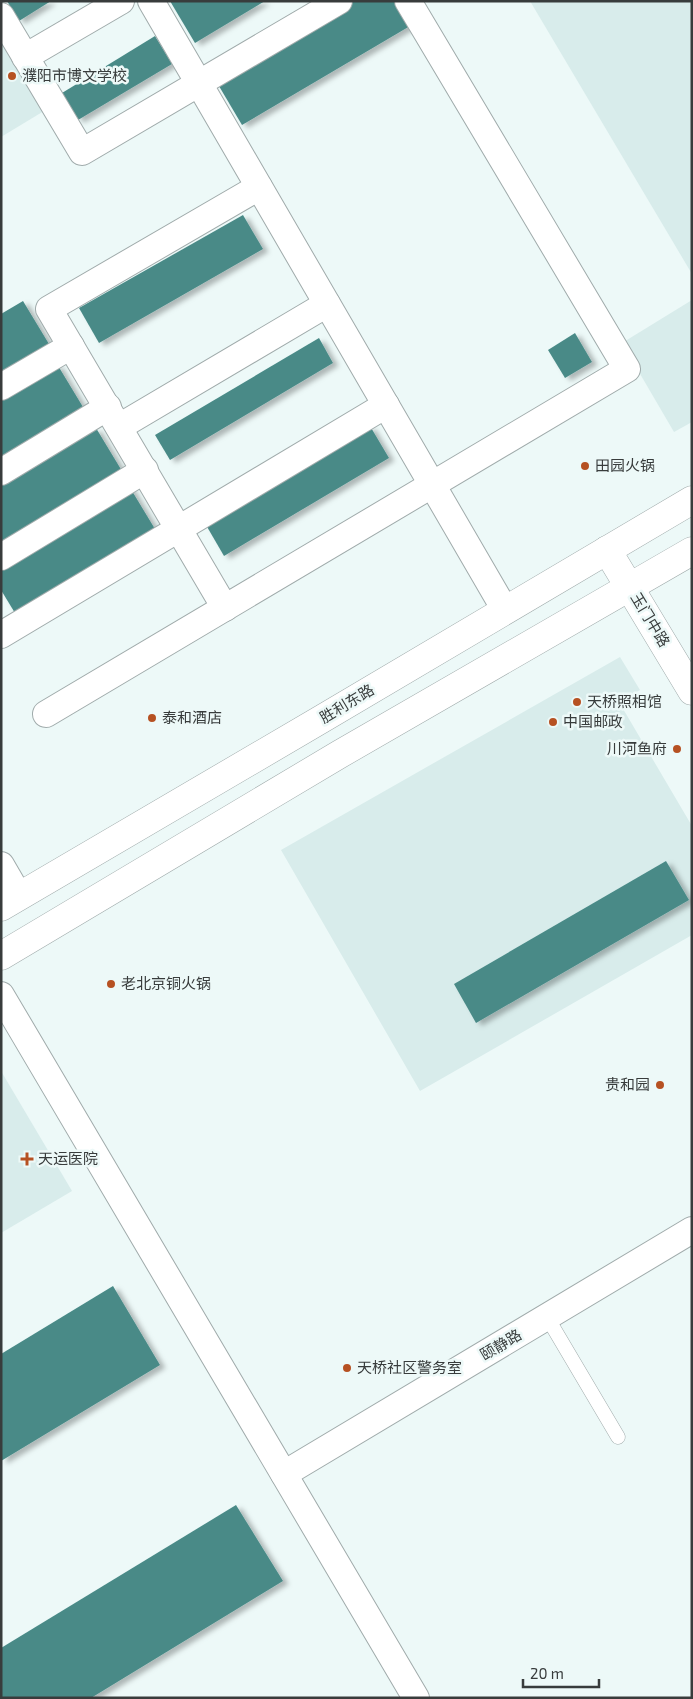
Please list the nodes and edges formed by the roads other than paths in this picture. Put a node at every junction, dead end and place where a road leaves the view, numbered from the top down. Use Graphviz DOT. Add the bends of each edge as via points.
graph roads {
  1 [pos="121,1"];
  2 [pos="151,1"];
  3 [pos="339,1"];
  4 [pos="408,1"];
  5 [pos="1,16"];
  6 [pos="25,57"];
  7 [pos="199,84"];
  8 [pos="260,187"];
  9 [pos="327,304"];
  10 [pos="71,346"];
  11 [pos="1,387"];
  12 [pos="386,404"];
  13 [pos="113,417"];
  14 [pos="145,470"];
  15 [pos="1,472"];
  16 [pos="432,484"];
  17 [pos="692,500"];
  18 [pos="179,529"];
  19 [pos="607,550"];
  20 [pos="692,551"];
  21 [pos="1,557"];
  22 [pos="630,587"];
  23 [pos="225,608"];
  24 [pos="505,610"];
  25 [pos="3,629"];
  26 [pos="692,691"];
  27 [pos="46,714"];
  28 [pos="1,865"];
  29 [pos="10,901"];
  30 [pos="1,956"];
  31 [pos="1,995"];
  32 [pos="692,1230"];
  33 [pos="547,1317"];
  34 [pos="618,1437"];
  35 [pos="284,1474"];
  36 [pos="416,1698"];
  1 -- 6 [label="street"];
  2 -- 7 [label="street"];
  3 -- 7 [label="street"];
  4 -- 16 [label="street" via="627,369"];
  5 -- 6 [label="street"];
  6 -- 7 [label="street" via="82,152"];
  7 -- 8 [label="street"];
  8 -- 9 [label="street"];
  8 -- 10 [label="street" via="49,309"];
  9 -- 12 [label="street"];
  9 -- 13 [label="street"];
  10 -- 11 [label="street"];
  10 -- 13 [label="street"];
  12 -- 16 [label="street"];
  12 -- 18 [label="street"];
  13 -- 14 [label="street"];
  13 -- 15 [label="street"];
  14 -- 18 [label="street"];
  14 -- 21 [label="street"];
  16 -- 23 [label="street"];
  16 -- 24 [label="street"];
  17 -- 19 [label="main road, 胜利东路"];
  18 -- 23 [label="street"];
  18 -- 25 [label="street"];
  19 -- 22 [label="main road, 玉门中路"];
  19 -- 24 [label="main road, 胜利东路"];
  20 -- 22 [label="main road"];
  22 -- 26 [label="main road, 玉门中路"];
  22 -- 30 [label="main road" via="340,754"];
  23 -- 27 [label="street"];
  24 -- 29 [label="main road, 胜利东路"];
  28 -- 29 [label="street"];
  31 -- 35 [label="street"];
  32 -- 33 [label="street, 颐静路"];
  33 -- 34 [label="lane"];
  33 -- 35 [label="street, 颐静路"];
  35 -- 36 [label="street"];
}
